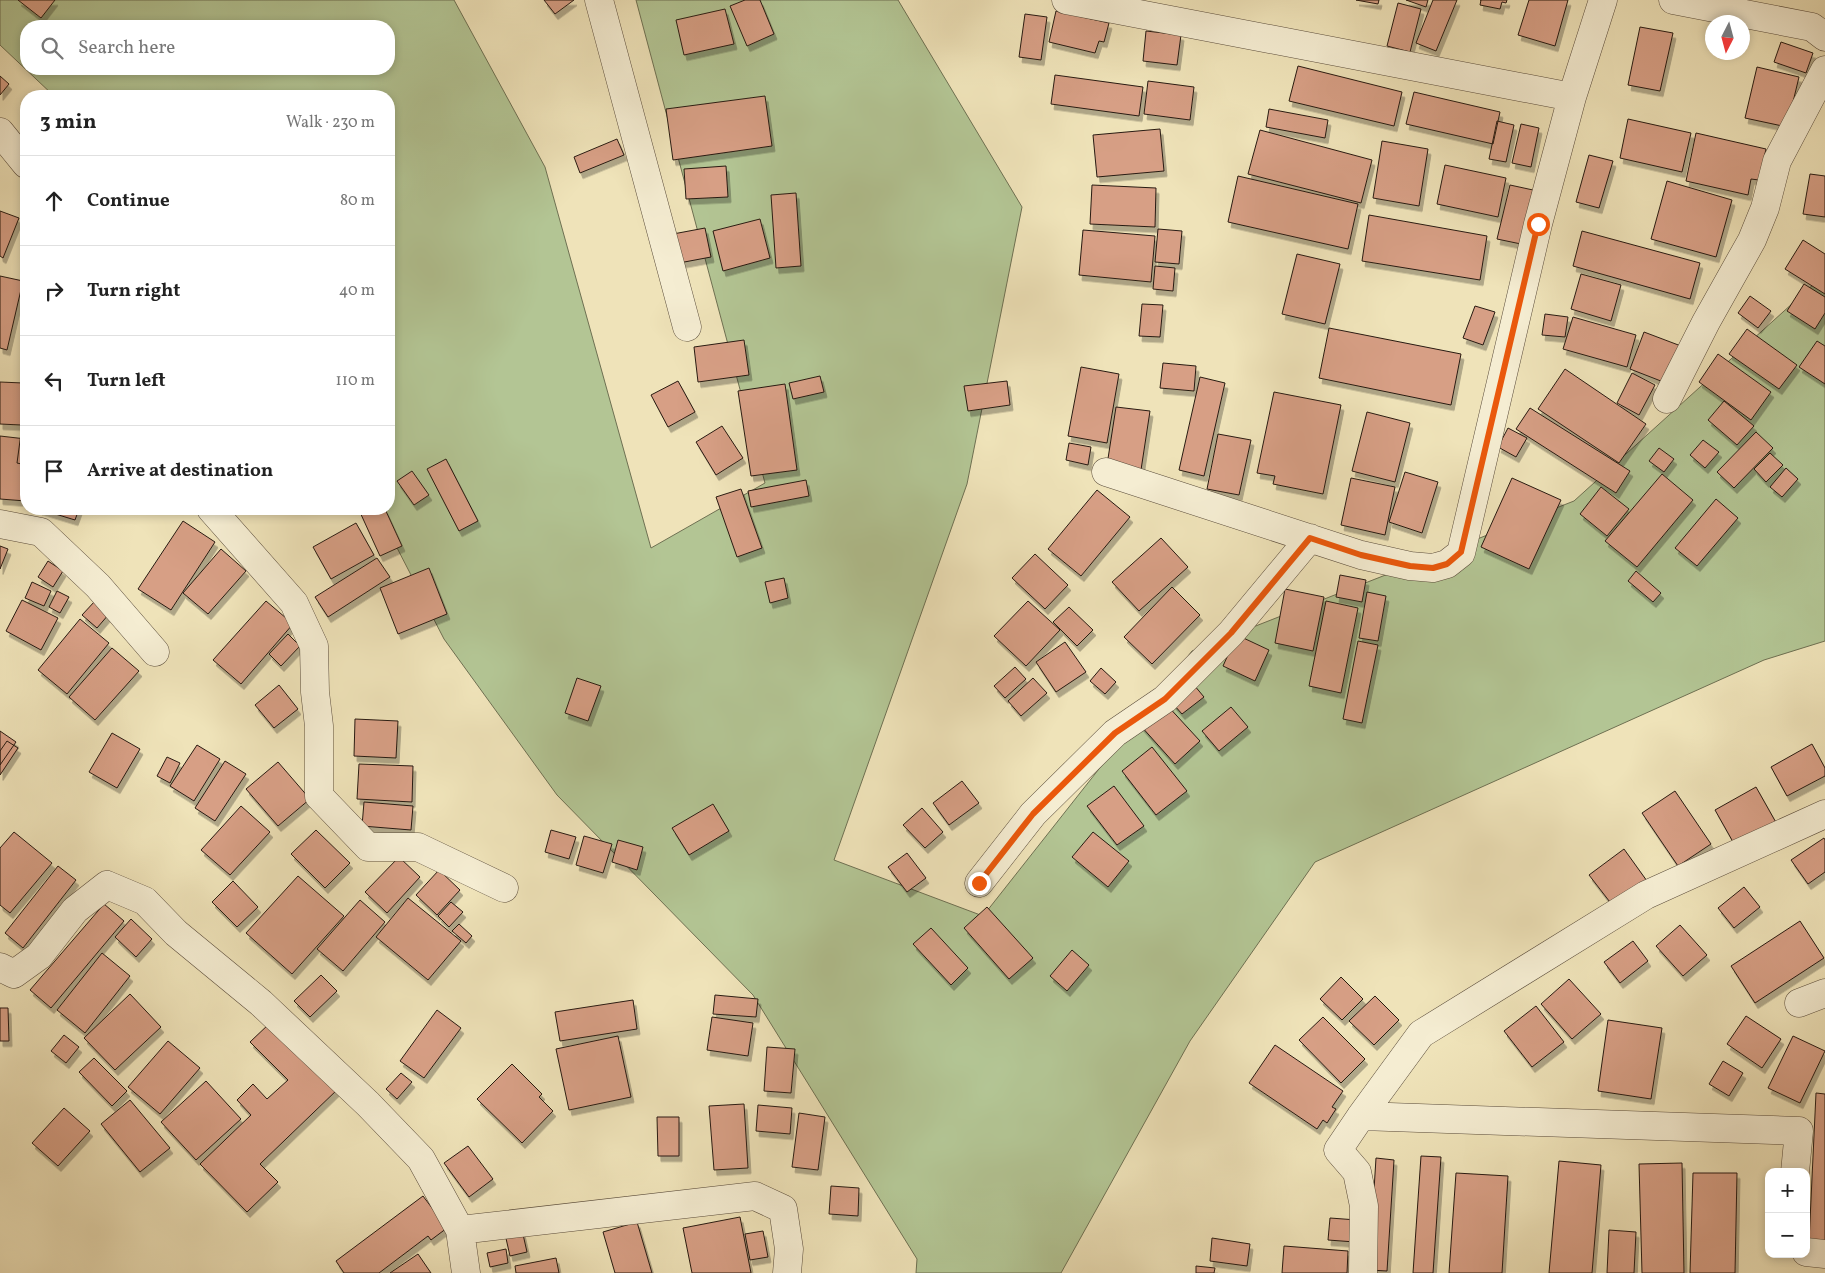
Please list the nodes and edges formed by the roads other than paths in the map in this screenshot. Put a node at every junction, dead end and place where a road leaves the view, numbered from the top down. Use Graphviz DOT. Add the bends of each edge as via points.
graph roads {
  1 [pos="599,0"];
  2 [pos="1066,0"];
  3 [pos="1603,0"];
  4 [pos="1673,0"];
  5 [pos="1825,37"];
  6 [pos="1825,70"];
  7 [pos="1572,96"];
  8 [pos="0,132"];
  9 [pos="20,157"];
  10 [pos="687,327"];
  11 [pos="1668,399"];
  12 [pos="1106,472"];
  13 [pos="216,515"];
  14 [pos="0,524"];
  15 [pos="1310,538"];
  16 [pos="155,652"];
  17 [pos="1825,814"];
  18 [pos="979,883"];
  19 [pos="504,888"];
  20 [pos="0,967"];
  21 [pos="1825,993"];
  22 [pos="1799,1003"];
  23 [pos="1360,1116"];
  24 [pos="1794,1168"];
  25 [pos="460,1230"];
  26 [pos="1810,1252"];
  27 [pos="1825,1254"];
  28 [pos="466,1273"];
  29 [pos="787,1273"];
  30 [pos="1363,1273"];
  1 -- 10 [label="street"];
  2 -- 7 [label="street"];
  3 -- 7 [label="street"];
  4 -- 5 [label="street" via="1812,28"];
  6 -- 11 [label="street" via="1777,161 1765,208 1752,240"];
  7 -- 15 [label="street" via="1538,224 1461,552 1447,564 1433,568 1410,566 1361,555"];
  8 -- 9 [label="street"];
  12 -- 15 [label="street"];
  13 -- 19 [label="street" via="294,603 314,646 319,796 368,846 418,848"];
  14 -- 16 [label="street" via="41,532 98,586"];
  15 -- 18 [label="street" via="1231,633 1165,699 1115,733 1033,814"];
  17 -- 23 [label="street" via="1646,895 1421,1034"];
  20 -- 25 [label="street" via="14,974 39,956 76,910 107,885 145,901 176,933 261,1003 421,1159"];
  21 -- 22 [label="street"];
  23 -- 24 [label="street" via="1799,1131"];
  23 -- 30 [label="street" via="1338,1150 1357,1172 1364,1206"];
  25 -- 28 [label="street"];
  25 -- 29 [label="street" via="755,1196 783,1209 789,1249"];
  26 -- 27 [label="street"];
}
